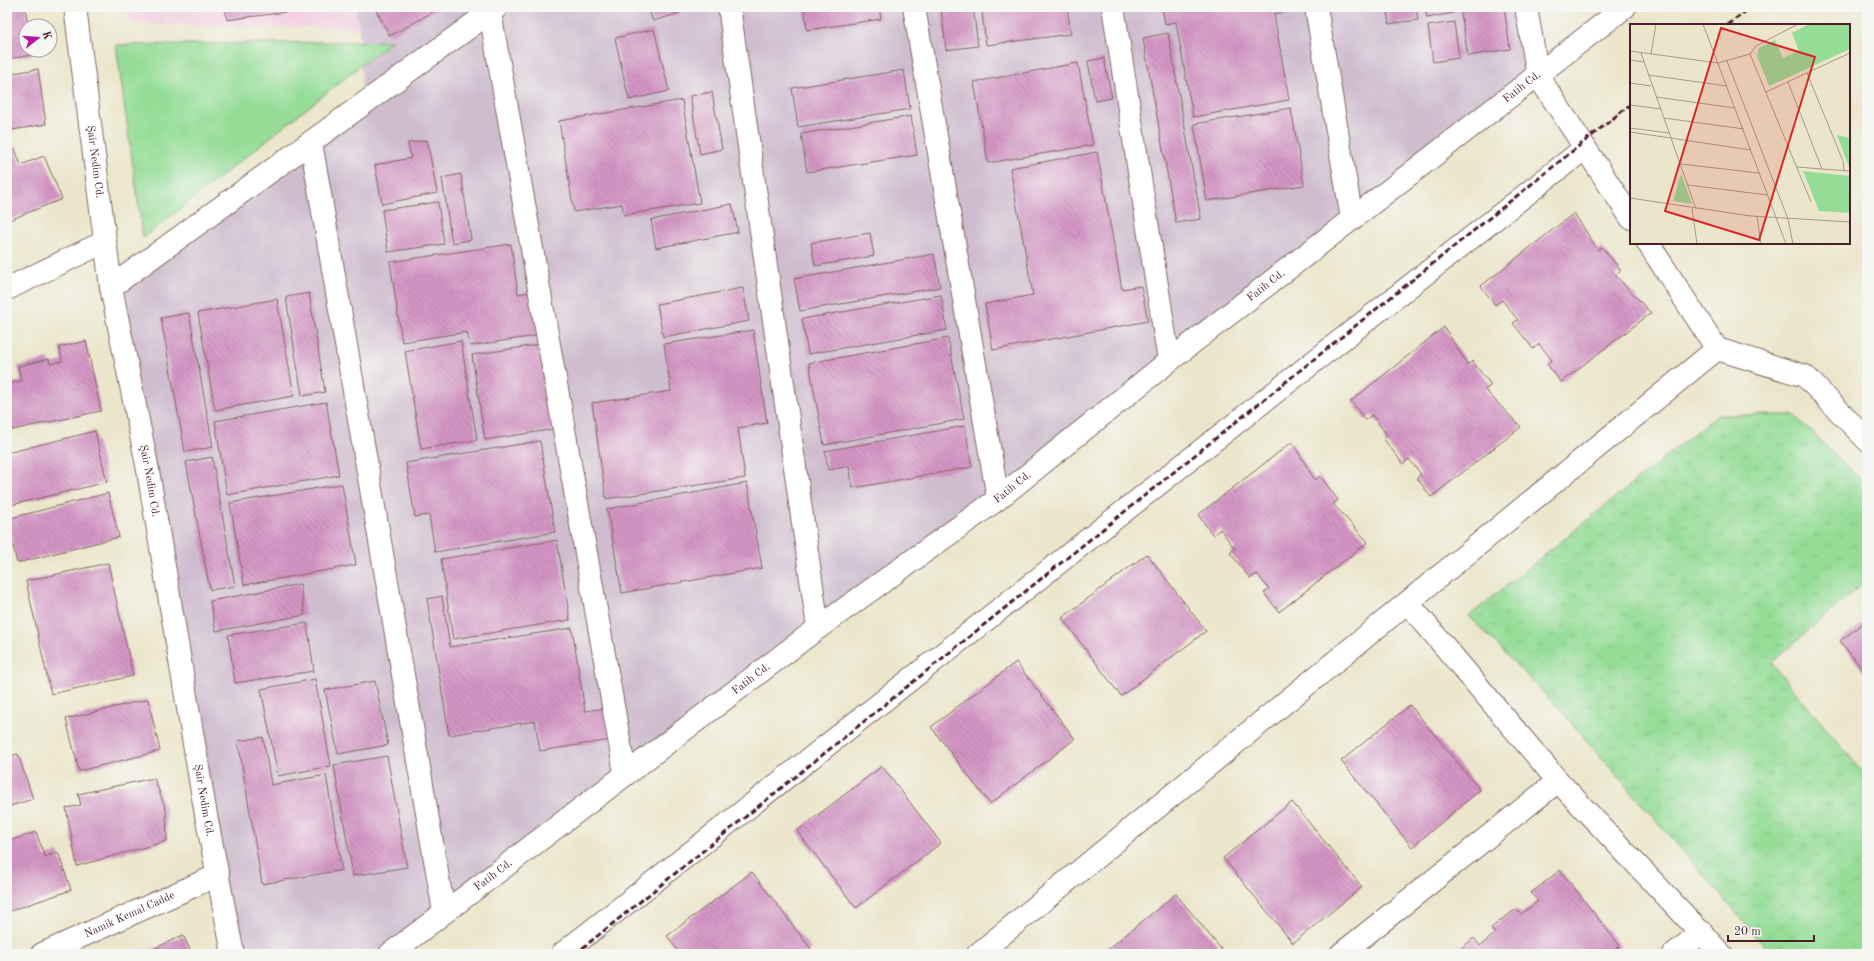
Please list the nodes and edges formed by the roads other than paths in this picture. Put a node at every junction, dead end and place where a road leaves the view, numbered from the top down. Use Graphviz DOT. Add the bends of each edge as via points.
graph roads {
  1 [pos="75,7"];
  2 [pos="729,7"];
  3 [pos="914,7"];
  4 [pos="1113,7"];
  5 [pos="1316,7"];
  6 [pos="1526,7"];
  7 [pos="1625,7"];
  8 [pos="493,10"];
  9 [pos="1538,76"];
  10 [pos="311,142"];
  11 [pos="1585,148"];
  12 [pos="1630,216"];
  13 [pos="1352,219"];
  14 [pos="104,242"];
  15 [pos="1649,244"];
  16 [pos="111,287"];
  17 [pos="7,288"];
  18 [pos="1717,349"];
  19 [pos="1169,361"];
  20 [pos="1867,440"];
  21 [pos="998,499"];
  22 [pos="1408,603"];
  23 [pos="818,628"];
  24 [pos="625,773"];
  25 [pos="1558,780"];
  26 [pos="218,875"];
  27 [pos="444,912"];
  28 [pos="1702,932"];
  29 [pos="42,954"];
  30 [pos="234,954"];
  31 [pos="390,954"];
  32 [pos="562,954"];
  33 [pos="978,954"];
  34 [pos="1340,954"];
  35 [pos="1674,954"];
  36 [pos="1721,954"];
  1 -- 14 [label="street, Şair Nedim Cd."];
  2 -- 23 [label="street"];
  3 -- 21 [label="street"];
  4 -- 19 [label="street"];
  5 -- 13 [label="street"];
  6 -- 9 [label="street"];
  7 -- 9 [label="street, Fatih Cd."];
  8 -- 10 [label="street"];
  8 -- 24 [label="street"];
  9 -- 11 [label="street"];
  9 -- 13 [label="street, Fatih Cd."];
  10 -- 16 [label="street"];
  10 -- 27 [label="street"];
  11 -- 12 [label="street"];
  11 -- 32 [label="street"];
  13 -- 19 [label="street, Fatih Cd."];
  14 -- 16 [label="street, Şair Nedim Cd."];
  14 -- 17 [label="street"];
  15 -- 18 [label="street"];
  16 -- 26 [label="street, Şair Nedim Cd." via="147,465"];
  18 -- 20 [label="street" via="1804,376"];
  18 -- 22 [label="street"];
  19 -- 21 [label="street, Fatih Cd."];
  21 -- 23 [label="street, Fatih Cd."];
  22 -- 25 [label="street"];
  22 -- 33 [label="street"];
  23 -- 24 [label="street, Fatih Cd."];
  24 -- 27 [label="street, Fatih Cd."];
  25 -- 28 [label="street"];
  25 -- 34 [label="street"];
  26 -- 29 [label="street, Namik Kemal Cadde"];
  26 -- 30 [label="street, Şair Nedim Cd."];
  27 -- 31 [label="street, Fatih Cd."];
  28 -- 35 [label="street"];
  28 -- 36 [label="street"];
}
